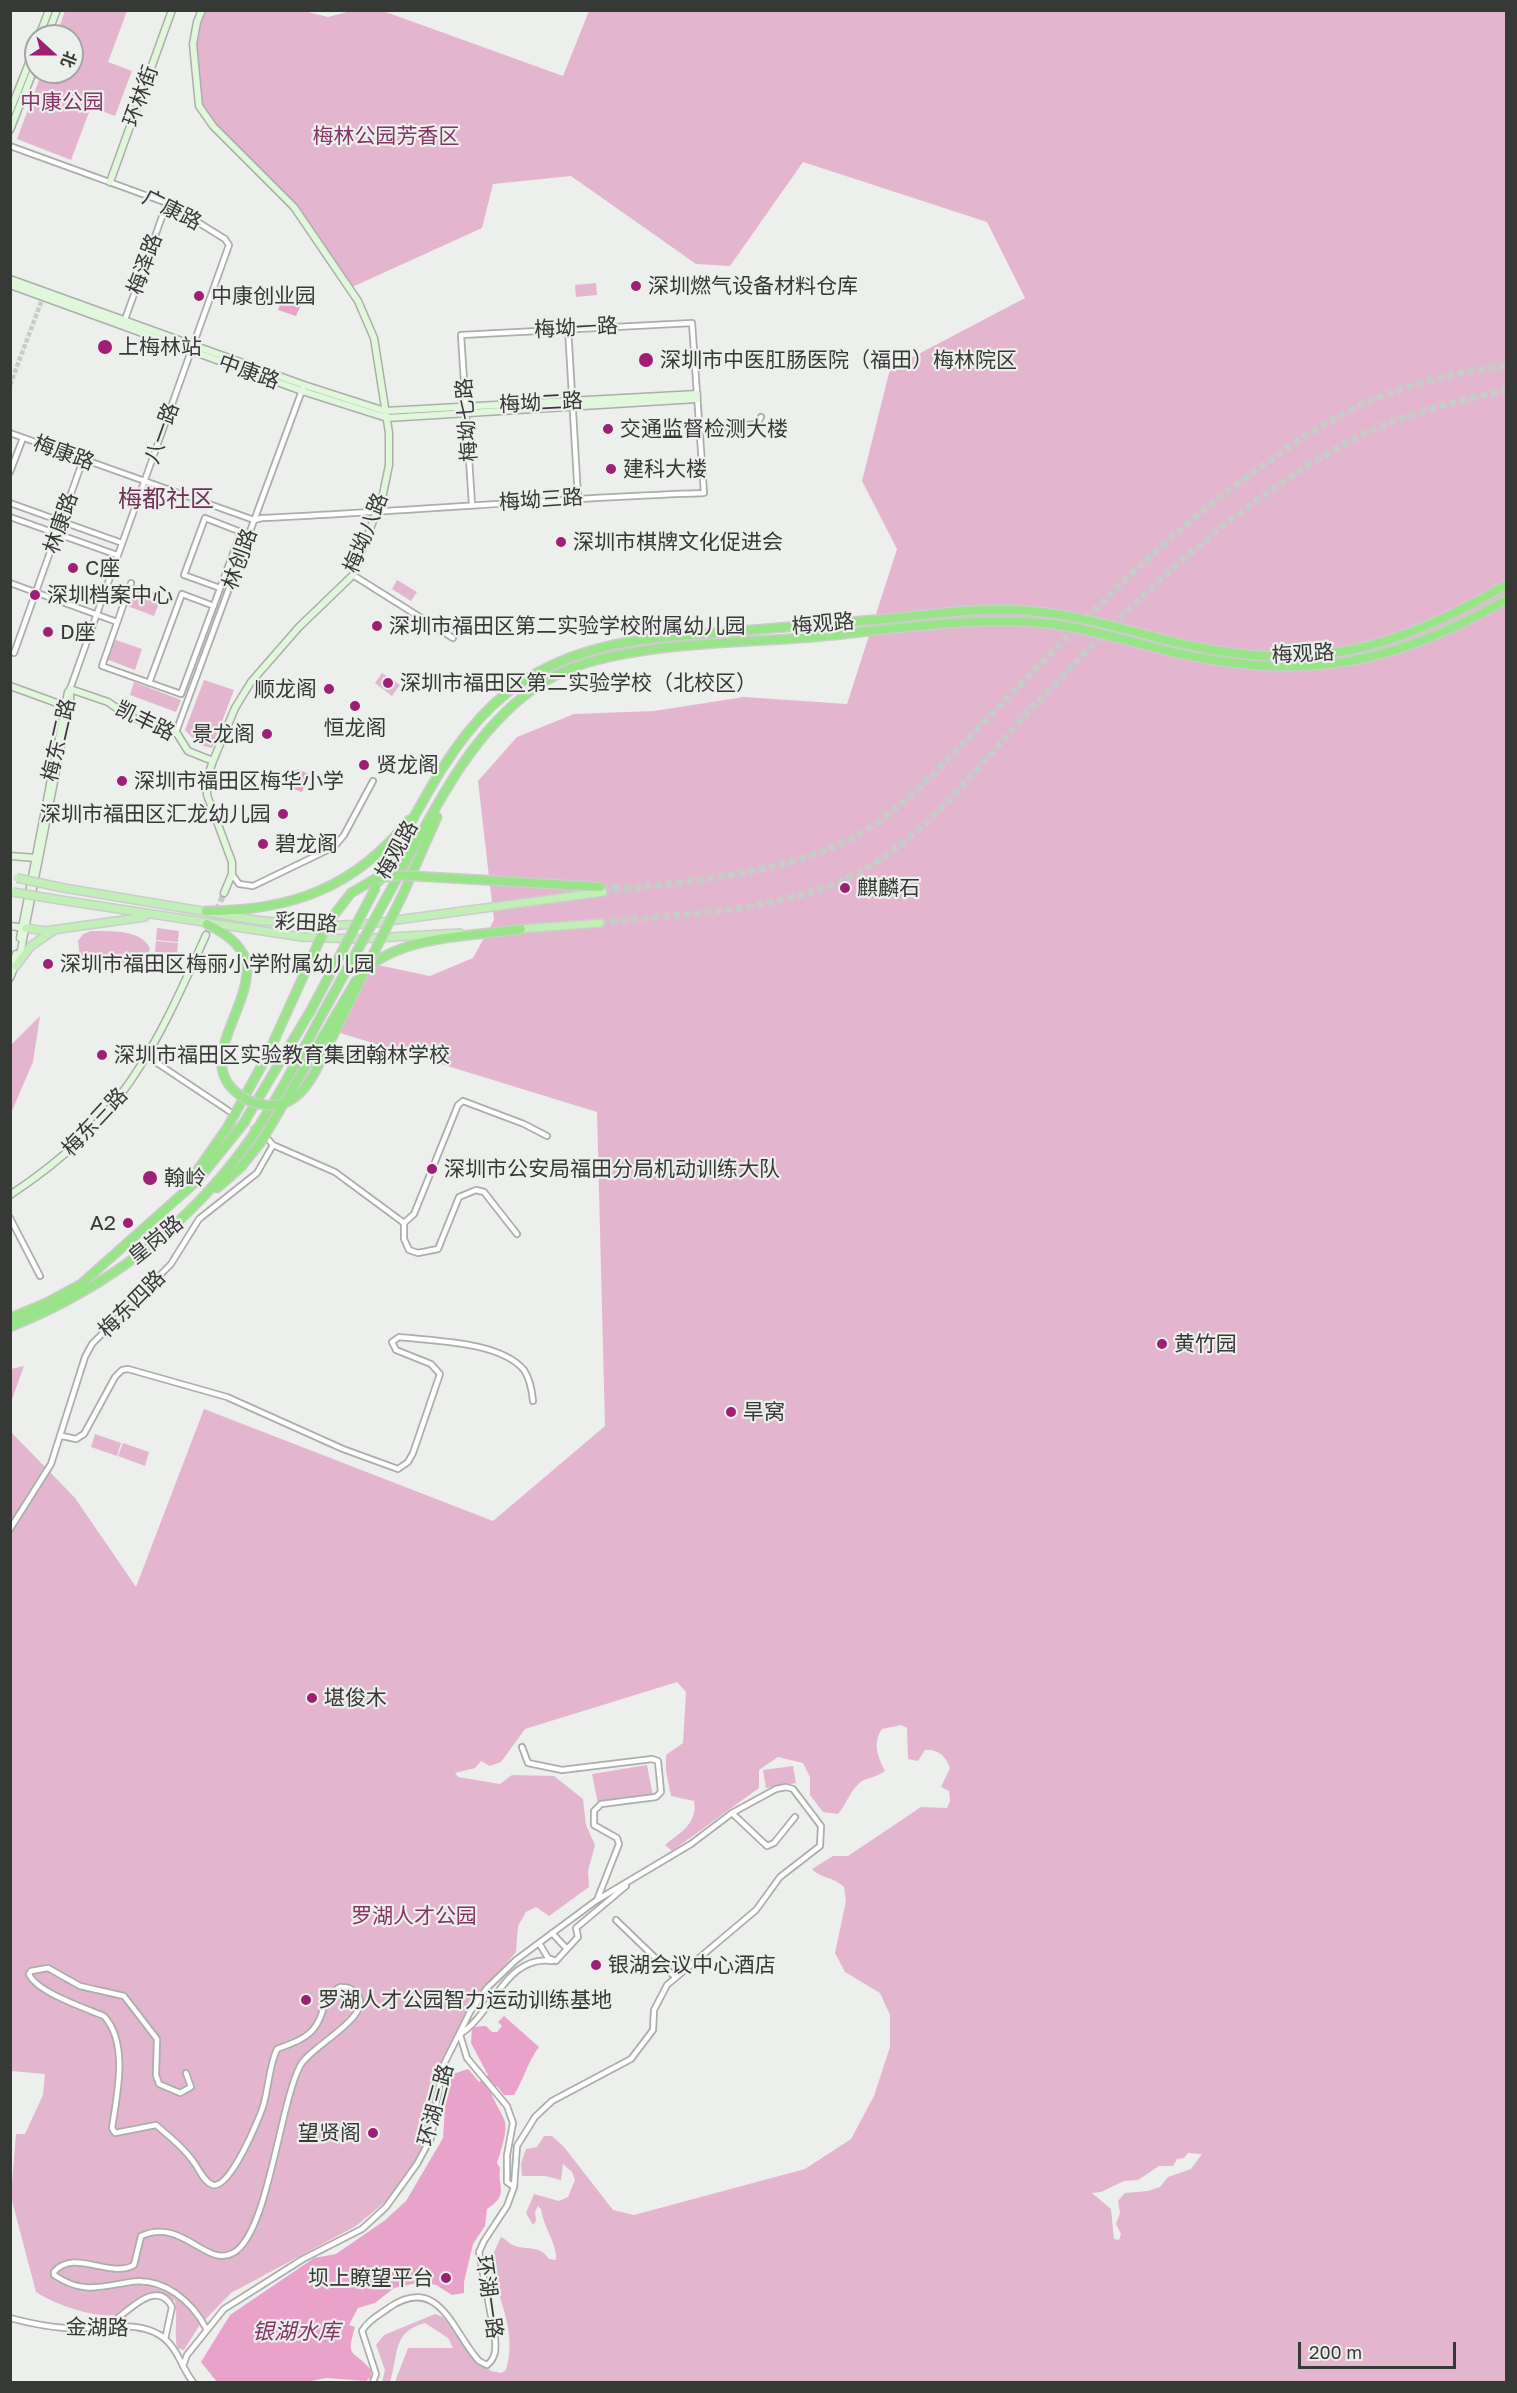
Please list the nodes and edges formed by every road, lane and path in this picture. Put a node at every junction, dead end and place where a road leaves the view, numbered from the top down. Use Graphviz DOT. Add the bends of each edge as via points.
graph roads {
  1 [pos="202,10"];
  2 [pos="170,11"];
  3 [pos="24,75"];
  4 [pos="28,84"];
  5 [pos="10,111"];
  6 [pos="10,130"];
  7 [pos="10,146"];
  8 [pos="110,182"];
  9 [pos="167,203"];
  10 [pos="10,279"];
  11 [pos="10,285"];
  12 [pos="124,323"];
  13 [pos="568,328"];
  14 [pos="461,334"];
  15 [pos="192,348"];
  16 [pos="303,388"];
  17 [pos="697,396"];
  18 [pos="573,404"];
  19 [pos="467,410"];
  20 [pos="386,414"];
  21 [pos="761,417"];
  22 [pos="700,429"];
  23 [pos="10,433"];
  24 [pos="23,438"];
  25 [pos="83,460"];
  26 [pos="10,472"];
  27 [pos="145,481"];
  28 [pos="578,497"];
  29 [pos="10,503"];
  30 [pos="472,505"];
  31 [pos="378,510"];
  32 [pos="10,517"];
  33 [pos="254,520"];
  34 [pos="62,521"];
  35 [pos="57,534"];
  36 [pos="122,543"];
  37 [pos="117,555"];
  38 [pos="353,575"];
  39 [pos="10,583"];
  40 [pos="131,583"];
  41 [pos="1506,585"];
  42 [pos="220,588"];
  43 [pos="36,592"];
  44 [pos="1506,600"];
  45 [pos="214,606"];
  46 [pos="96,614"];
  47 [pos="117,622"];
  48 [pos="453,638"];
  49 [pos="14,653"];
  50 [pos="149,683"];
  51 [pos="10,686"];
  52 [pos="70,689"];
  53 [pos="63,710"];
  54 [pos="176,732"];
  55 [pos="213,760"];
  56 [pos="454,778"];
  57 [pos="373,781"];
  58 [pos="428,793"];
  59 [pos="10,856"];
  60 [pos="38,858"];
  61 [pos="232,874"];
  62 [pos="14,878"];
  63 [pos="601,889"];
  64 [pos="12,891"];
  65 [pos="224,894"];
  66 [pos="206,911"];
  67 [pos="155,916"];
  68 [pos="600,923"];
  69 [pos="207,924"];
  70 [pos="10,926"];
  71 [pos="24,928"];
  72 [pos="59,928"];
  73 [pos="521,929"];
  74 [pos="206,935"];
  75 [pos="10,950"];
  76 [pos="12,965"];
  77 [pos="10,978"];
  78 [pos="311,1010"];
  79 [pos="320,1018"];
  80 [pos="148,1057"];
  81 [pos="229,1111"];
  82 [pos="547,1136"];
  83 [pos="264,1140"];
  84 [pos="273,1145"];
  85 [pos="10,1195"];
  86 [pos="200,1202"];
  87 [pos="171,1206"];
  88 [pos="186,1216"];
  89 [pos="10,1218"];
  90 [pos="199,1219"];
  91 [pos="404,1223"];
  92 [pos="517,1234"];
  93 [pos="40,1276"];
  94 [pos="10,1318"];
  95 [pos="10,1327"];
  96 [pos="534,1401"];
  97 [pos="62,1436"];
  98 [pos="10,1530"];
  99 [pos="522,1747"];
  100 [pos="732,1814"];
  101 [pos="795,1817"];
  102 [pos="635,1878"];
  103 [pos="597,1900"];
  104 [pos="616,1920"];
  105 [pos="552,1933"];
  106 [pos="539,1943"];
  107 [pos="567,1949"];
  108 [pos="552,1961"];
  109 [pos="675,1977"];
  110 [pos="460,2034"];
  111 [pos="449,2055"];
  112 [pos="467,2058"];
  113 [pos="186,2073"];
  114 [pos="514,2187"];
  115 [pos="10,2318"];
  116 [pos="109,2325"];
  117 [pos="207,2330"];
  118 [pos="165,2339"];
  119 [pos="183,2366"];
  120 [pos="193,2382"];
  121 [pos="373,2382"];
  1 -- 20 [label="street, 梅坳八路" via="193,44 199,106 213,126 294,207 358,301 374,338"];
  2 -- 8 [label="street, 环林街"];
  3 -- 5 [label="street"];
  4 -- 6 [label="street"];
  7 -- 8 [label="street, 广康路"];
  8 -- 9 [label="street, 广康路"];
  9 -- 12 [label="street, 梅泽路"];
  9 -- 15 [label="street, 广康路" via="225,239 228,245"];
  10 -- 12 [label="street, 中康路"];
  11 -- 12 [label="street, 中康路"];
  12 -- 15 [label="street, 中康路"];
  13 -- 14 [label="street, 梅坳一路"];
  13 -- 17 [label="street, 梅坳一路" via="692,323"];
  13 -- 18 [label="street"];
  14 -- 19 [label="street, 梅坳七路"];
  15 -- 16 [label="street, 中康路"];
  15 -- 27 [label="street, 八一路"];
  16 -- 20 [label="street, 中康路"];
  16 -- 33 [label="street, 林创路"];
  17 -- 18 [label="street, 梅坳二路"];
  17 -- 22 [label="street"];
  18 -- 19 [label="street, 梅坳二路"];
  18 -- 28 [label="street"];
  19 -- 20 [label="street, 梅坳二路"];
  19 -- 30 [label="street, 梅坳七路"];
  20 -- 31 [label="street, 梅坳八路" via="389,465"];
  21 -- 22 [label="street" via="757,424"];
  22 -- 28 [label="street, 梅坳三路" via="704,493"];
  23 -- 24 [label="street, 梅康路"];
  24 -- 25 [label="street, 梅康路"];
  24 -- 26 [label="street"];
  25 -- 27 [label="street, 梅康路"];
  25 -- 34 [label="street, 林康路"];
  27 -- 33 [label="street, 梅康路"];
  27 -- 36 [label="street, 八一路"];
  28 -- 30 [label="street, 梅坳三路"];
  29 -- 34 [label="street"];
  30 -- 31 [label="street, 梅坳三路"];
  31 -- 33 [label="street, 梅坳三路"];
  31 -- 38 [label="street, 梅坳八路"];
  32 -- 35 [label="street"];
  33 -- 54 [label="street, 林创路"];
  34 -- 35 [label="street, 林康路"];
  34 -- 36 [label="street"];
  35 -- 37 [label="street"];
  35 -- 43 [label="street, 林康路"];
  36 -- 37 [label="street, 八一路"];
  37 -- 46 [label="street, 八一路"];
  38 -- 48 [label="street"];
  38 -- 55 [label="street, 梅坳八路" via="299,627 251,682"];
  39 -- 43 [label="street"];
  40 -- 47 [label="street"];
  41 -- 58 [label="highway, 梅观路" via="1403,637 1354,651 1293,657 1219,651 1080,618 1015,610 604,645 548,666 503,694 469,729"];
  42 -- 42 [label="street" via="241,532 205,518 184,575"];
  42 -- 45 [label="street"];
  43 -- 46 [label="street"];
  43 -- 49 [label="street, 林康路"];
  44 -- 56 [label="highway, 梅观路" via="1407,648 1354,661 1295,668 1212,660 1079,629 1017,622 638,652 589,662 539,685 491,727"];
  45 -- 50 [label="street" via="181,694"];
  45 -- 50 [label="street" via="182,594"];
  46 -- 47 [label="street"];
  46 -- 52 [label="street, 八一路"];
  47 -- 50 [label="street" via="102,666"];
  51 -- 53 [label="street" via="57,703"];
  52 -- 53 [label="street, 梅东二路"];
  52 -- 54 [label="street, 凯丰路" via="108,702 128,716"];
  52 -- 60 [label="street, 梅东二路"];
  53 -- 60 [label="street, 梅东二路"];
  54 -- 55 [label="street, 凯丰路" via="188,751"];
  55 -- 61 [label="street, 梅坳八路" via="207,795 231,855"];
  56 -- 69 [label="highway, bridge" via="348,1010 314,1074 300,1093 285,1103 251,1102 234,1091 222,1073 221,1053 248,981 246,960 238,945"];
  56 -- 79 [label="highway, 梅观路, bridge"];
  57 -- 61 [label="street" via="342,838 331,849 253,886 239,884"];
  58 -- 66 [label="highway" via="388,844 335,884 271,907"];
  58 -- 78 [label="highway, 梅观路, bridge"];
  59 -- 60 [label="street"];
  60 -- 71 [label="street, 梅东二路"];
  61 -- 65 [label="street"];
  62 -- 66 [label="main road, 彩田路, bridge"];
  63 -- 66 [label="main road, 彩田路" via="342,926 277,923"];
  63 -- 87 [label="highway, bridge" via="415,875 386,876 351,893 327,924 267,1056 227,1128"];
  64 -- 67 [label="main road, 彩田路, bridge"];
  67 -- 69 [label="main road, 彩田路"];
  67 -- 72 [label="main road"];
  68 -- 73 [label="main road, 彩田路"];
  69 -- 73 [label="main road, 彩田路" via="302,937 357,939"];
  70 -- 71 [label="street"];
  71 -- 72 [label="main road"];
  71 -- 76 [label="street, 梅东二路"];
  72 -- 76 [label="main road" via="31,946"];
  73 -- 83 [label="highway, bridge" via="445,939 403,948 376,960 357,979"];
  74 -- 80 [label="street, 梅东三路"];
  75 -- 76 [label="street"];
  76 -- 77 [label="street, 梅东二路"];
  78 -- 87 [label="highway, 皇岗路" via="234,1138"];
  79 -- 86 [label="highway, 皇岗路" via="260,1123"];
  80 -- 81 [label="street"];
  80 -- 85 [label="street, 梅东三路" via="115,1104 84,1138"];
  82 -- 91 [label="street" via="463,1101 414,1214"];
  83 -- 84 [label="street"];
  83 -- 86 [label="highway" via="241,1167"];
  84 -- 90 [label="street, 梅东四路" via="252,1178"];
  84 -- 91 [label="street" via="335,1172"];
  86 -- 88 [label="highway, 皇岗路"];
  87 -- 94 [label="highway, 皇岗路" via="81,1284"];
  88 -- 90 [label="street"];
  88 -- 95 [label="highway, 皇岗路" via="113,1275"];
  89 -- 93 [label="street"];
  90 -- 97 [label="street, 梅东四路" via="171,1264 92,1344"];
  91 -- 92 [label="street" via="409,1250 418,1253 438,1249 459,1197 476,1190 484,1192"];
  96 -- 97 [label="street" via="524,1371 512,1361 462,1342 399,1337 392,1342 396,1350 431,1364 440,1374 413,1453 398,1468 343,1449 227,1397 128,1369 118,1372 84,1434 76,1439"];
  97 -- 98 [label="street, 梅东四路" via="48,1471"];
  99 -- 103 [label="street" via="528,1763 562,1770 658,1761 661,1792 656,1797 601,1804 594,1811 594,1825 617,1838 619,1844"];
  100 -- 101 [label="street" via="767,1846"];
  100 -- 102 [label="street"];
  100 -- 109 [label="street" via="786,1787 800,1796 821,1826 822,1840 820,1846 780,1877 756,1911"];
  102 -- 103 [label="street, 环湖三路"];
  102 -- 107 [label="street" via="576,1928 579,1935"];
  103 -- 105 [label="street, 环湖三路"];
  104 -- 109 [label="street"];
  105 -- 106 [label="street, 环湖三路"];
  105 -- 107 [label="street"];
  106 -- 108 [label="street"];
  106 -- 110 [label="street, 环湖三路" via="487,1988"];
  107 -- 108 [label="street"];
  108 -- 110 [label="street" via="534,1961 517,1972 492,1997 479,2019"];
  109 -- 114 [label="street, 环湖一路" via="657,2002 653,2030 626,2064 555,2099 538,2114 517,2146"];
  110 -- 111 [label="street, 环湖三路"];
  110 -- 112 [label="street"];
  111 -- 112 [label="street" via="457,2052"];
  111 -- 117 [label="street, 环湖三路" via="441,2074 433,2133 424,2153 378,2216 224,2309"];
  112 -- 114 [label="street" via="508,2109 514,2125 507,2163 508,2184"];
  113 -- 117 [label="street" via="190,2087 180,2093 159,2084 157,2039 124,1996 80,1986 48,1968 29,1974 46,1991 105,2016 110,2023 119,2049 112,2128 115,2133 156,2125 214,2185 222,2184 230,2175 255,2127 277,2049 308,2035 317,2026 327,1997 340,1987 351,1989 361,1998 362,2007 357,2015 301,2063 278,2135 264,2199 252,2234 242,2247 233,2254 220,2256 170,2231 154,2230 141,2236 134,2265 129,2268 74,2263 54,2272 65,2282 91,2289 131,2282 155,2283 182,2297"];
  114 -- 121 [label="street, 环湖一路" via="503,2215 479,2252 495,2337 492,2361 487,2366 474,2356 444,2309 425,2297 414,2298 396,2304 362,2331 376,2374"];
  115 -- 116 [label="street, 金湖路" via="63,2328"];
  116 -- 118 [label="street, 金湖路" via="140,2329"];
  116 -- 118 [label="street" via="148,2296 159,2294 172,2307"];
  117 -- 119 [label="street, 环湖三路"];
  118 -- 119 [label="street"];
  119 -- 120 [label="street"];
}
